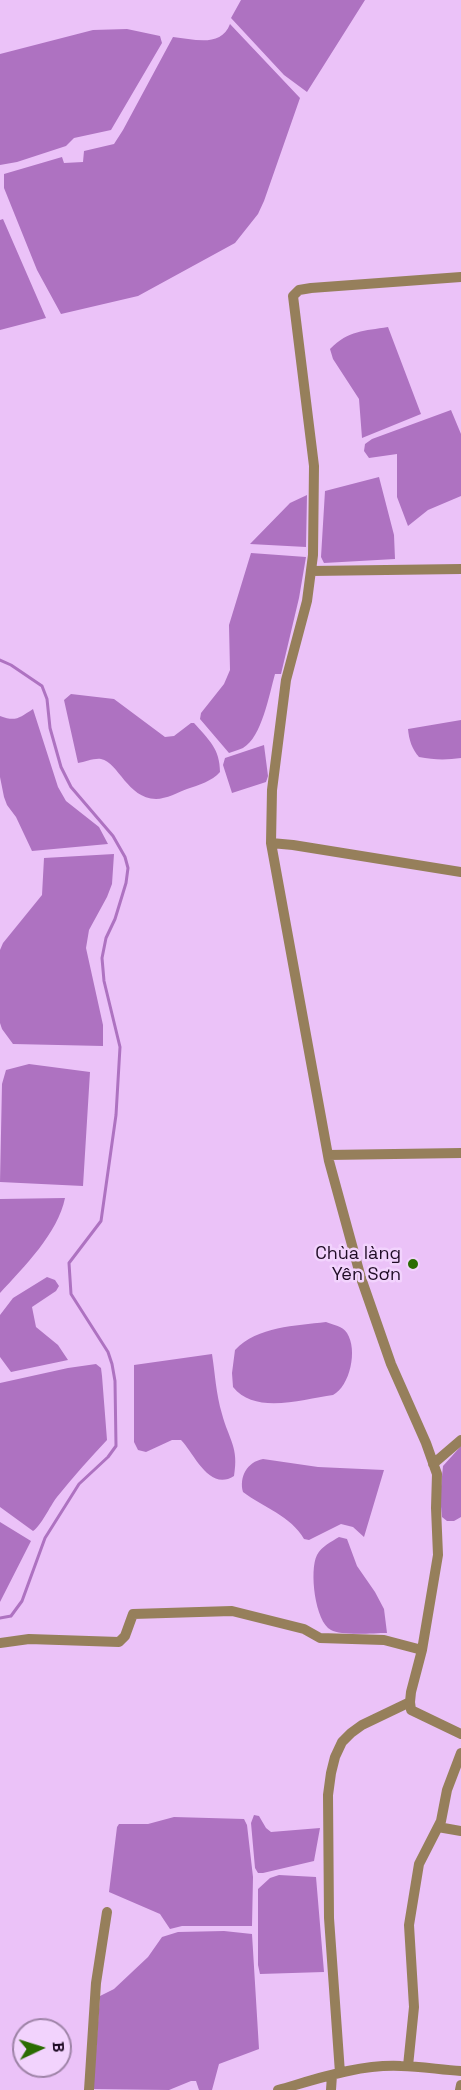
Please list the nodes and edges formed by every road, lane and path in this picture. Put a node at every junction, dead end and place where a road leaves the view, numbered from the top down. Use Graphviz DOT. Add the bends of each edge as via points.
graph roads {
  1 [pos="461,277"];
  2 [pos="461,569"];
  3 [pos="311,571"];
  4 [pos="271,843"];
  5 [pos="461,872"];
  6 [pos="461,1153"];
  7 [pos="328,1155"];
  8 [pos="461,1440"];
  9 [pos="433,1464"];
  10 [pos="0,1642"];
  11 [pos="422,1650"];
  12 [pos="410,1702"];
  13 [pos="461,1734"];
  14 [pos="461,1753"];
  15 [pos="438,1827"];
  16 [pos="461,1831"];
  17 [pos="107,1912"];
  18 [pos="408,2066"];
  19 [pos="461,2072"];
  20 [pos="336,2074"];
  21 [pos="461,2085"];
  22 [pos="89,2090"];
  23 [pos="278,2090"];
  24 [pos="331,2090"];
  25 [pos="460,2090"];
  1 -- 3 [label="street" via="311,288 299,290 294,297 314,466"];
  2 -- 3 [label="street"];
  3 -- 4 [label="street" via="286,680 272,790"];
  4 -- 5 [label="street"];
  4 -- 7 [label="street"];
  6 -- 7 [label="street"];
  7 -- 9 [label="street" via="361,1278 391,1364"];
  8 -- 9 [label="street"];
  9 -- 11 [label="street" via="437,1474 438,1556"];
  10 -- 11 [label="street" via="119,1642 133,1614 232,1611 304,1629 320,1638 384,1640"];
  11 -- 12 [label="street"];
  12 -- 13 [label="street" via="411,1710"];
  12 -- 20 [label="street" via="351,1733 339,1749 331,1773 329,1918 336,1986"];
  14 -- 15 [label="street"];
  15 -- 16 [label="street"];
  15 -- 18 [label="street" via="419,1864 409,1924 414,2007"];
  17 -- 22 [label="street" via="96,1983"];
  18 -- 19 [label="street"];
  18 -- 20 [label="street" via="370,2067"];
  20 -- 23 [label="street"];
  20 -- 24 [label="street"];
  21 -- 25 [label="street"];
}
